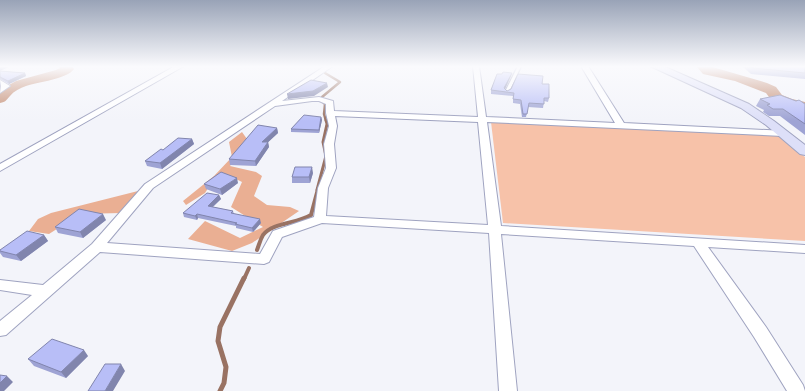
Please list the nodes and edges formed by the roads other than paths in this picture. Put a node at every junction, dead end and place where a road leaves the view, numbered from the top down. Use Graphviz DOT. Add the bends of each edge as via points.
graph roads {
  1 [pos="3,84"];
  2 [pos="149,84"];
  3 [pos="303,84"];
  4 [pos="478,84"];
  5 [pos="509,84"];
  6 [pos="596,84"];
  7 [pos="696,84"];
  8 [pos="0,91"];
  9 [pos="507,92"];
  10 [pos="273,104"];
  11 [pos="330,113"];
  12 [pos="482,120"];
  13 [pos="622,125"];
  14 [pos="783,133"];
  15 [pos="805,150"];
  16 [pos="0,168"];
  17 [pos="320,219"];
  18 [pos="495,230"];
  19 [pos="698,242"];
  20 [pos="97,247"];
  21 [pos="805,249"];
  22 [pos="0,285"];
  23 [pos="45,291"];
  24 [pos="0,330"];
  25 [pos="508,391"];
  26 [pos="797,391"];
  1 -- 8 [label="street" via="6,86"];
  2 -- 16 [label="street"];
  3 -- 10 [label="street"];
  4 -- 12 [label="street"];
  5 -- 9 [label="lane"];
  6 -- 13 [label="street"];
  7 -- 14 [label="street" via="745,106"];
  10 -- 11 [label="street" via="322,99 330,103"];
  10 -- 20 [label="street" via="149,186"];
  11 -- 12 [label="street"];
  11 -- 17 [label="street" via="333,126 329,144 331,168 324,188"];
  12 -- 13 [label="street"];
  12 -- 18 [label="street"];
  13 -- 14 [label="street"];
  14 -- 15 [label="street"];
  17 -- 18 [label="street"];
  17 -- 20 [label="street" via="276,234 264,259"];
  18 -- 19 [label="street"];
  18 -- 25 [label="street"];
  19 -- 21 [label="street"];
  19 -- 26 [label="street"];
  20 -- 23 [label="street"];
  22 -- 23 [label="street"];
  23 -- 24 [label="street"];
}
